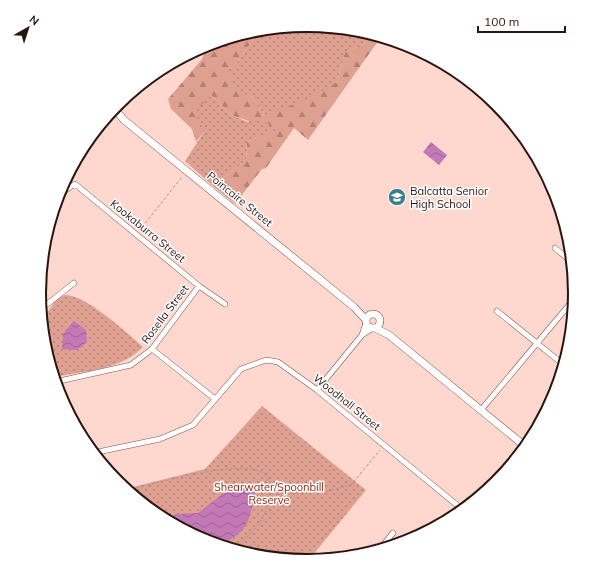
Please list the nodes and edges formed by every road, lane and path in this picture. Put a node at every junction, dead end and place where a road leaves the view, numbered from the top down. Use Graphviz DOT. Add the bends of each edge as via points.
graph roads {
  1 [pos="118,113"];
  2 [pos="187,170"];
  3 [pos="68,188"];
  4 [pos="137,234"];
  5 [pos="555,248"];
  6 [pos="566,257"];
  7 [pos="74,283"];
  8 [pos="199,286"];
  9 [pos="225,304"];
  10 [pos="47,305"];
  11 [pos="354,306"];
  12 [pos="567,308"];
  13 [pos="497,312"];
  14 [pos="373,313"];
  15 [pos="366,322"];
  16 [pos="380,322"];
  17 [pos="374,328"];
  18 [pos="362,335"];
  19 [pos="389,335"];
  20 [pos="538,344"];
  21 [pos="152,349"];
  22 [pos="559,361"];
  23 [pos="61,381"];
  24 [pos="317,390"];
  25 [pos="215,399"];
  26 [pos="481,410"];
  27 [pos="521,443"];
  28 [pos="384,445"];
  29 [pos="100,452"];
  30 [pos="134,488"];
  31 [pos="270,494"];
  32 [pos="458,506"];
  33 [pos="393,533"];
  34 [pos="386,542"];
  35 [pos="238,545"];
  1 -- 2 [label="street, Poincaire Street"];
  2 -- 4 [label="path"];
  2 -- 11 [label="street, Poincaire Street"];
  3 -- 4 [label="street, Kookaburra Street" via="75,184"];
  4 -- 8 [label="street, Kookaburra Street"];
  5 -- 6 [label="street"];
  7 -- 10 [label="street"];
  8 -- 9 [label="street, Kookaburra Street"];
  8 -- 21 [label="street, Rosella Street"];
  11 -- 14 [label="street, Poincaire Street"];
  11 -- 15 [label="street, Poincaire Street"];
  12 -- 20 [label="street"];
  13 -- 20 [label="street"];
  14 -- 15 [label="street" via="368,315"];
  14 -- 16 [label="street" via="379,316"];
  15 -- 17 [label="street"];
  15 -- 18 [label="street"];
  16 -- 17 [label="street"];
  16 -- 19 [label="street"];
  17 -- 18 [label="street"];
  17 -- 19 [label="street"];
  18 -- 24 [label="street"];
  19 -- 26 [label="street"];
  20 -- 22 [label="street"];
  20 -- 26 [label="street"];
  21 -- 23 [label="street, Rosella Street" via="131,365"];
  21 -- 25 [label="street"];
  24 -- 25 [label="street, Woodhall Street" via="278,362 266,360 241,370"];
  24 -- 28 [label="street, Woodhall Street"];
  25 -- 29 [label="street, Woodhall Street" via="193,425 160,439"];
  26 -- 27 [label="street"];
  28 -- 31 [label="path" via="351,485 325,492"];
  28 -- 32 [label="street, Woodhall Street"];
  30 -- 31 [label="path" via="229,468 250,469 263,473 270,482"];
  31 -- 35 [label="path" via="262,523"];
  33 -- 34 [label="street"];
}
